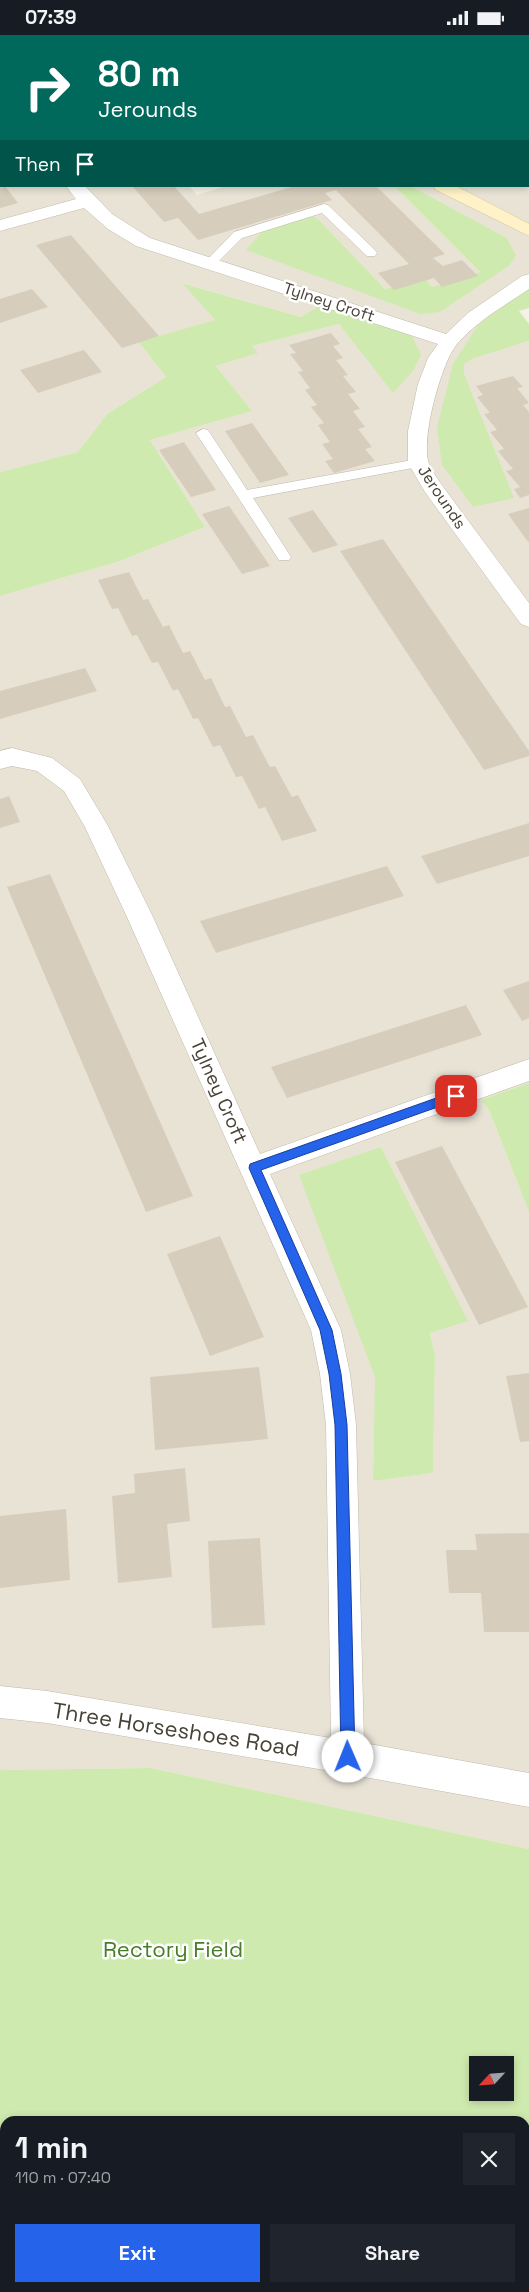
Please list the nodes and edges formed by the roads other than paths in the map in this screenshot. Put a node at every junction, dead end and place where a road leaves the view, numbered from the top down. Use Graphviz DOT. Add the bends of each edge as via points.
graph roads {
  1 [pos="75,187"];
  2 [pos="444,187"];
  3 [pos="87,201"];
  4 [pos="0,226"];
  5 [pos="529,231"];
  6 [pos="371,253"];
  7 [pos="209,263"];
  8 [pos="529,280"];
  9 [pos="449,341"];
  10 [pos="203,433"];
  11 [pos="418,463"];
  12 [pos="243,495"];
  13 [pos="284,557"];
  14 [pos="529,619"];
  15 [pos="0,760"];
  16 [pos="529,1069"];
  17 [pos="254,1168"];
  18 [pos="0,1702"];
  19 [pos="348,1757"];
  20 [pos="529,1790"];
  1 -- 3 [label="street, Tylney Croft"];
  2 -- 5 [label="street"];
  3 -- 4 [label="street"];
  3 -- 7 [label="street, Tylney Croft" via="111,224 143,243"];
  6 -- 7 [label="lane" via="324,208 238,235"];
  7 -- 9 [label="street, Tylney Croft"];
  8 -- 9 [label="street, Jerounds" via="476,317"];
  9 -- 11 [label="street, Jerounds" via="428,384 418,431"];
  10 -- 12 [label="lane"];
  11 -- 12 [label="lane"];
  11 -- 14 [label="street, Jerounds" via="432,487"];
  12 -- 13 [label="lane"];
  15 -- 17 [label="street, Tylney Croft" via="12,757 44,764 72,785 96,826 140,917"];
  16 -- 17 [label="street"];
  17 -- 19 [label="street, Tylney Croft" via="326,1330 335,1374 341,1425"];
  18 -- 19 [label="street, Three Horseshoes Road"];
  19 -- 20 [label="street, Three Horseshoes Road"];
}
